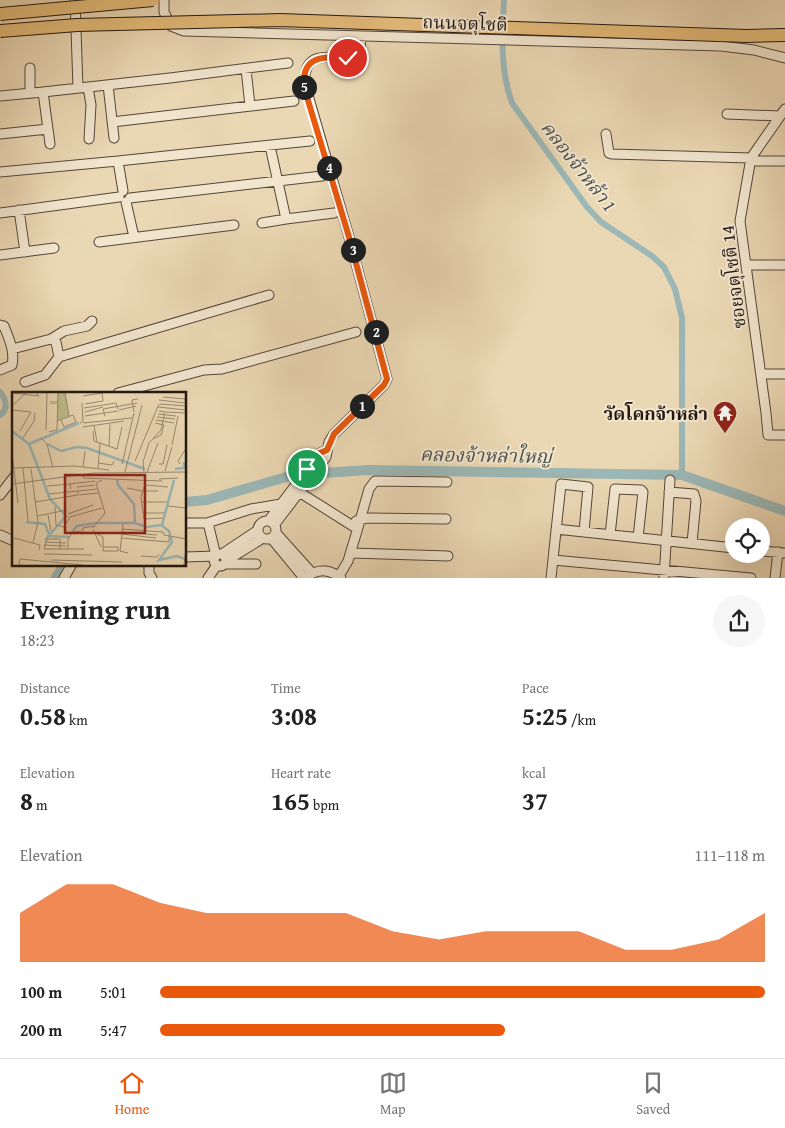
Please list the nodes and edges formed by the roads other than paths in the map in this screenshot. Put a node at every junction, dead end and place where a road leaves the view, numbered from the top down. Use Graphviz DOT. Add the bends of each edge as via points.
graph roads {
  1 [pos="75,0"];
  2 [pos="153,0"];
  3 [pos="164,0"];
  4 [pos="0,14"];
  5 [pos="0,31"];
  6 [pos="361,36"];
  7 [pos="785,36"];
  8 [pos="785,58"];
  9 [pos="288,63"];
  10 [pos="30,68"];
  11 [pos="246,69"];
  12 [pos="108,85"];
  13 [pos="88,87"];
  14 [pos="78,88"];
  15 [pos="43,92"];
  16 [pos="30,93"];
  17 [pos="0,96"];
  18 [pos="294,101"];
  19 [pos="250,106"];
  20 [pos="782,113"];
  21 [pos="727,114"];
  22 [pos="112,122"];
  23 [pos="48,129"];
  24 [pos="0,134"];
  25 [pos="606,134"];
  26 [pos="114,138"];
  27 [pos="89,139"];
  28 [pos="310,141"];
  29 [pos="50,144"];
  30 [pos="270,146"];
  31 [pos="751,160"];
  32 [pos="118,161"];
  33 [pos="785,161"];
  34 [pos="0,172"];
  35 [pos="322,176"];
  36 [pos="277,182"];
  37 [pos="125,197"];
  38 [pos="19,210"];
  39 [pos="0,213"];
  40 [pos="334,213"];
  41 [pos="286,219"];
  42 [pos="262,223"];
  43 [pos="234,225"];
  44 [pos="134,237"];
  45 [pos="99,242"];
  46 [pos="54,248"];
  47 [pos="25,252"];
  48 [pos="0,255"];
  49 [pos="746,265"];
  50 [pos="785,265"];
  51 [pos="270,295"];
  52 [pos="92,321"];
  53 [pos="0,325"];
  54 [pos="356,332"];
  55 [pos="51,339"];
  56 [pos="12,349"];
  57 [pos="60,357"];
  58 [pos="0,370"];
  59 [pos="761,374"];
  60 [pos="785,374"];
  61 [pos="25,382"];
  62 [pos="122,392"];
  63 [pos="785,435"];
  64 [pos="12,480"];
  65 [pos="670,480"];
  66 [pos="302,482"];
  67 [pos="447,482"];
  68 [pos="299,492"];
  69 [pos="669,492"];
  70 [pos="0,495"];
  71 [pos="281,504"];
  72 [pos="257,507"];
  73 [pos="446,519"];
  74 [pos="361,520"];
  75 [pos="348,522"];
  76 [pos="186,523"];
  77 [pos="209,527"];
  78 [pos="268,529"];
  79 [pos="556,529"];
  80 [pos="357,531"];
  81 [pos="584,532"];
  82 [pos="0,535"];
  83 [pos="610,535"];
  84 [pos="638,538"];
  85 [pos="12,540"];
  86 [pos="666,540"];
  87 [pos="692,543"];
  88 [pos="725,547"];
  89 [pos="350,553"];
  90 [pos="782,553"];
  91 [pos="448,556"];
  92 [pos="186,557"];
  93 [pos="553,560"];
  94 [pos="221,561"];
  95 [pos="256,564"];
  96 [pos="71,566"];
  97 [pos="664,574"];
  98 [pos="307,576"];
  99 [pos="340,577"];
  100 [pos="64,578"];
  101 [pos="208,578"];
  102 [pos="215,578"];
  103 [pos="551,578"];
  104 [pos="751,578"];
  105 [pos="775,578"];
  1 -- 14 [label="street"];
  2 -- 4 [label="highway, bridge"];
  3 -- 6 [label="street, ถนนจตุโชติ" via="164,12 172,26 184,30"];
  5 -- 7 [label="highway, bridge" via="77,25 280,20"];
  6 -- 8 [label="street, ถนนจตุโชติ" via="721,46"];
  6 -- 66 [label="street" via="358,53 348,58 327,56 315,60 305,71 304,81 387,379 334,434"];
  9 -- 11 [label="street"];
  10 -- 16 [label="street"];
  11 -- 12 [label="street"];
  11 -- 19 [label="street"];
  12 -- 13 [label="street"];
  12 -- 22 [label="street"];
  13 -- 14 [label="street"];
  13 -- 27 [label="street" via="91,105"];
  14 -- 15 [label="street"];
  15 -- 16 [label="street"];
  15 -- 23 [label="street"];
  16 -- 17 [label="street"];
  18 -- 19 [label="street"];
  19 -- 22 [label="street"];
  20 -- 21 [label="street"];
  20 -- 31 [label="street, ซอยจตุโชติ 14"];
  22 -- 26 [label="street"];
  23 -- 24 [label="street"];
  23 -- 29 [label="street"];
  25 -- 31 [label="street" via="612,154"];
  28 -- 30 [label="street"];
  30 -- 32 [label="street"];
  30 -- 36 [label="street"];
  31 -- 33 [label="street"];
  31 -- 49 [label="street, ซอยจตุโชติ 14" via="740,221"];
  32 -- 34 [label="street"];
  32 -- 37 [label="street"];
  35 -- 36 [label="street"];
  36 -- 37 [label="street"];
  36 -- 41 [label="street"];
  37 -- 38 [label="street"];
  37 -- 44 [label="street"];
  38 -- 39 [label="street"];
  38 -- 47 [label="street"];
  40 -- 41 [label="street"];
  41 -- 42 [label="street"];
  43 -- 44 [label="street"];
  44 -- 45 [label="street"];
  46 -- 47 [label="street"];
  47 -- 48 [label="street"];
  49 -- 50 [label="street"];
  49 -- 59 [label="street, ซอยจตุโชติ 14"];
  51 -- 57 [label="street"];
  52 -- 55 [label="street" via="87,326 64,331"];
  53 -- 56 [label="street" via="4,326"];
  54 -- 62 [label="street" via="222,369 204,370"];
  55 -- 56 [label="street"];
  55 -- 57 [label="street" via="56,342"];
  56 -- 58 [label="street" via="12,365"];
  57 -- 61 [label="street" via="45,375"];
  59 -- 60 [label="street"];
  59 -- 63 [label="street, ซอยจตุโชติ 14" via="768,435"];
  64 -- 70 [label="street"];
  65 -- 69 [label="street"];
  66 -- 68 [label="street"];
  66 -- 71 [label="street"];
  67 -- 74 [label="street" via="375,481 369,489"];
  68 -- 75 [label="street"];
  68 -- 78 [label="street"];
  69 -- 86 [label="street"];
  69 -- 87 [label="street" via="694,494"];
  71 -- 72 [label="street"];
  71 -- 78 [label="street"];
  72 -- 76 [label="street" via="207,523"];
  72 -- 78 [label="street"];
  73 -- 74 [label="street"];
  74 -- 75 [label="street"];
  74 -- 80 [label="street"];
  75 -- 80 [label="street"];
  77 -- 94 [label="street"];
  78 -- 94 [label="street"];
  78 -- 98 [label="street"];
  79 -- 81 [label="street"];
  79 -- 81 [label="street" via="561,484 570,484 588,488"];
  79 -- 93 [label="street"];
  80 -- 89 [label="street"];
  81 -- 83 [label="street"];
  82 -- 85 [label="street"];
  83 -- 84 [label="street"];
  83 -- 84 [label="street" via="615,489 641,490"];
  84 -- 86 [label="street"];
  86 -- 87 [label="street"];
  86 -- 97 [label="street"];
  87 -- 88 [label="street"];
  89 -- 91 [label="street"];
  89 -- 99 [label="street"];
  90 -- 105 [label="street"];
  92 -- 94 [label="street"];
  93 -- 97 [label="street"];
  93 -- 103 [label="street"];
  94 -- 95 [label="street"];
  94 -- 101 [label="street"];
  94 -- 102 [label="street"];
  96 -- 100 [label="street"];
  97 -- 104 [label="street"];
  98 -- 99 [label="street" via="325,571"];
}
